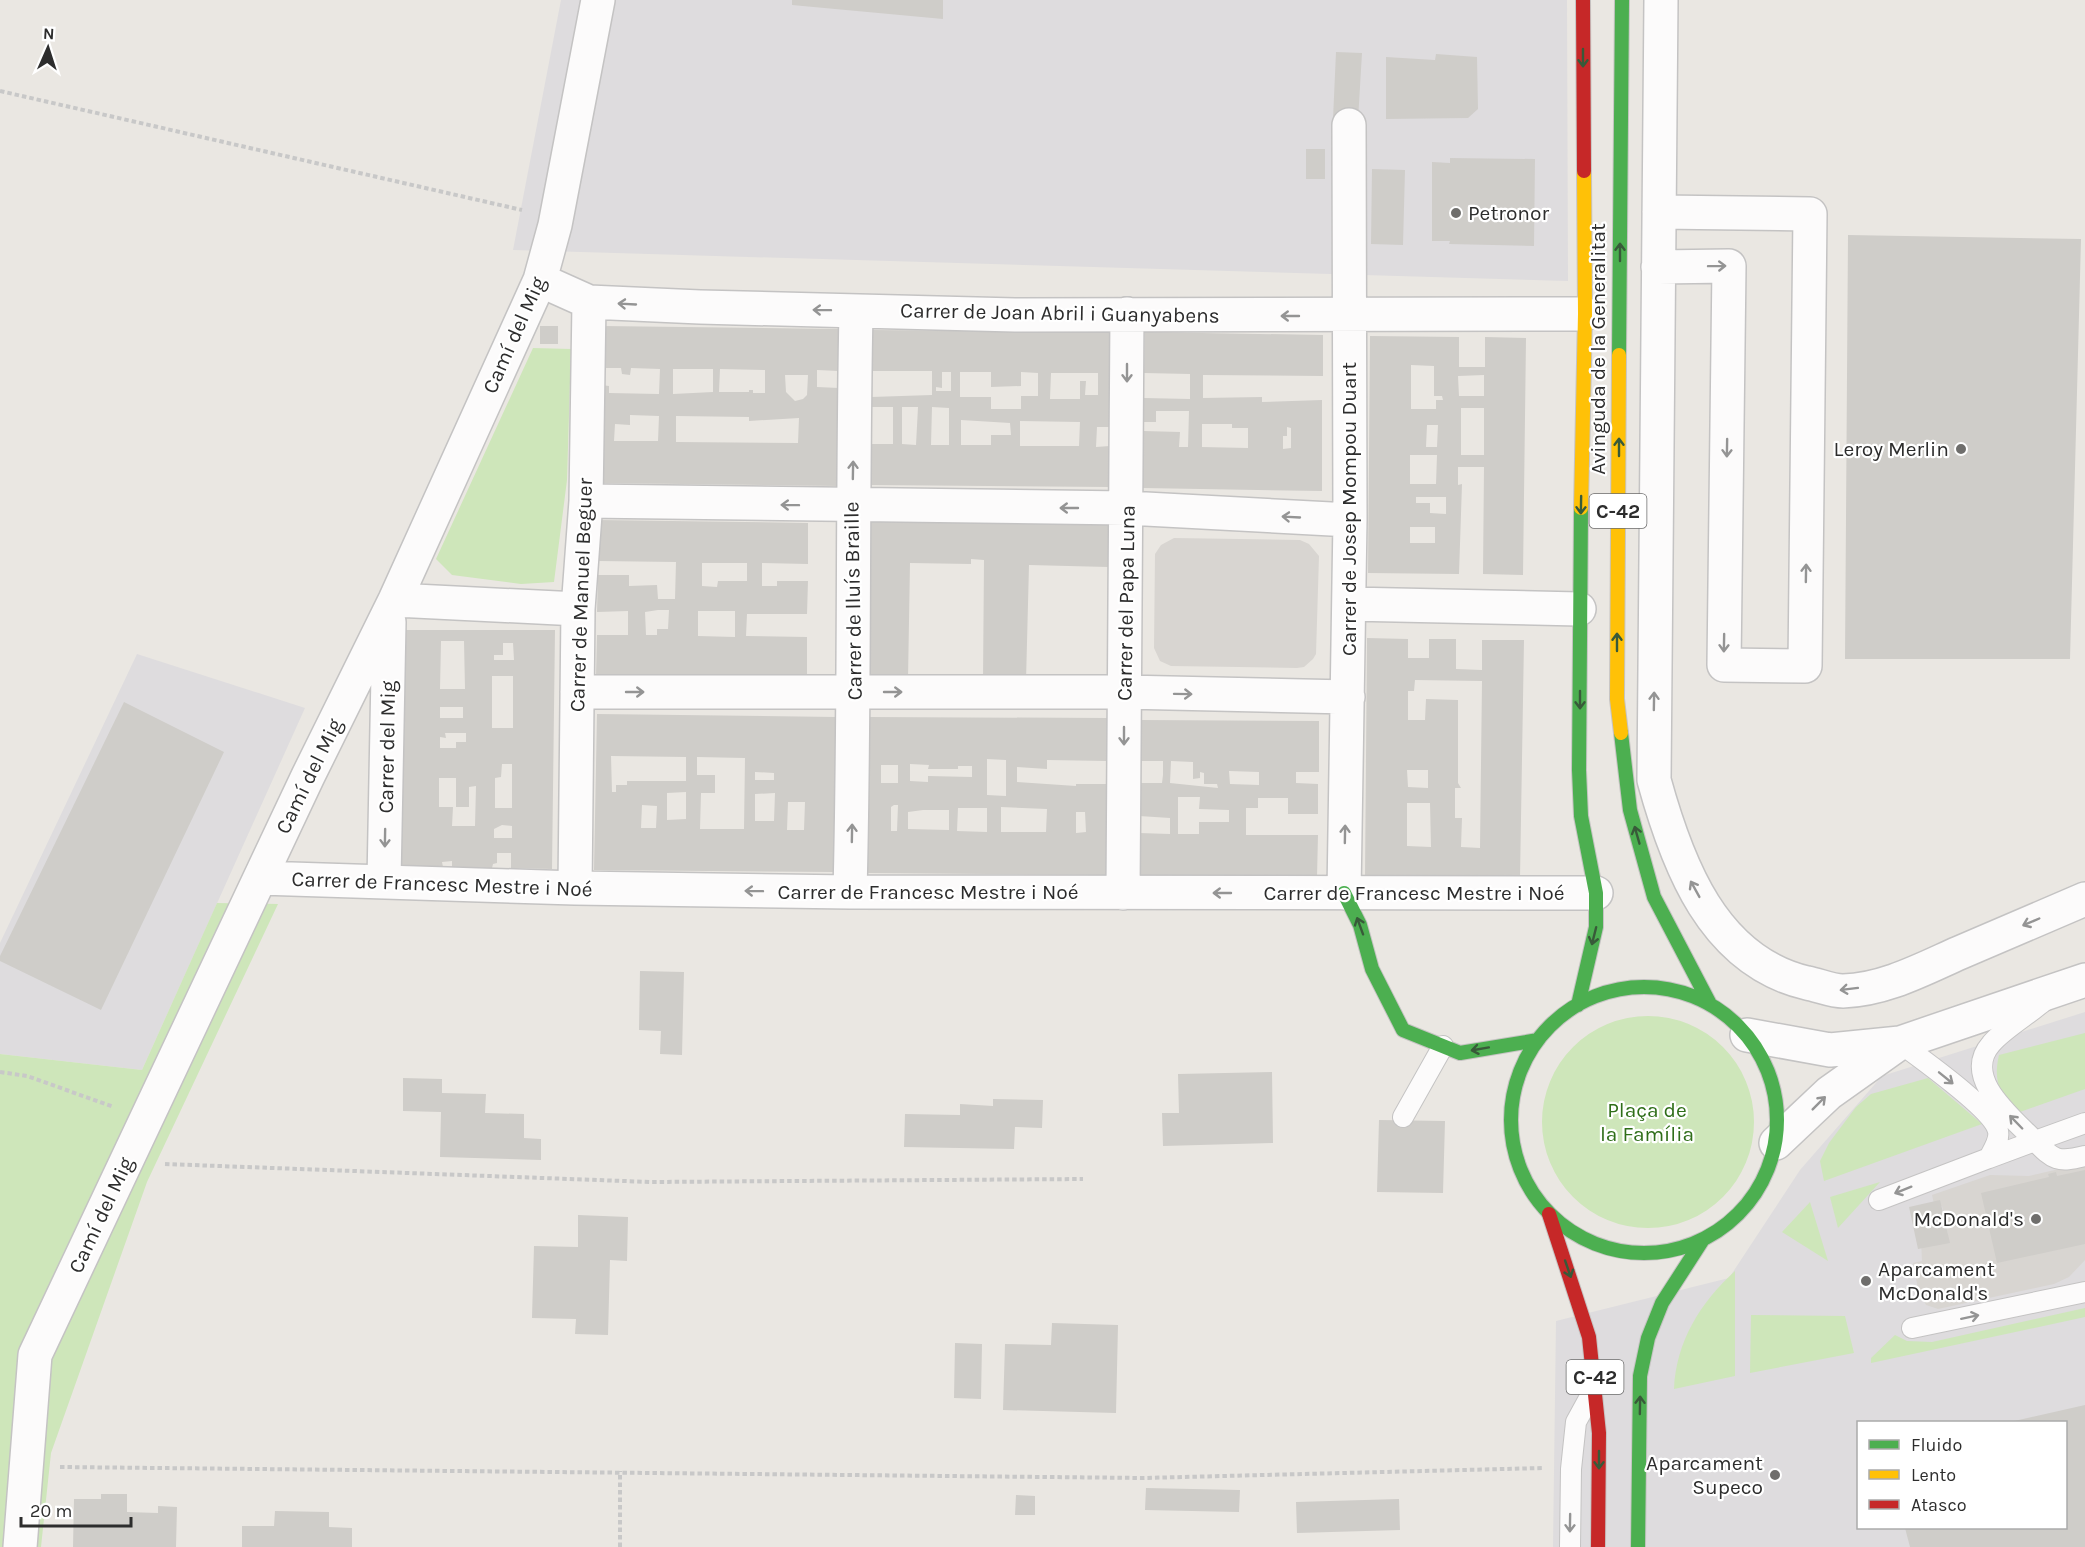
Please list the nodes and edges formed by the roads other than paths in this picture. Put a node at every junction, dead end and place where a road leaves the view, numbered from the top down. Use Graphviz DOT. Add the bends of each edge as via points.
graph roads {
  1 [pos="598,0"];
  2 [pos="1583,0"];
  3 [pos="1622,0"];
  4 [pos="1661,0"];
  5 [pos="1349,125"];
  6 [pos="1659,212"];
  7 [pos="1658,267"];
  8 [pos="540,280"];
  9 [pos="589,302"];
  10 [pos="856,311"];
  11 [pos="1127,314"];
  12 [pos="1585,314"];
  13 [pos="1348,316"];
  14 [pos="586,501"];
  15 [pos="852,506"];
  16 [pos="1127,508"];
  17 [pos="1350,520"];
  18 [pos="1349,604"];
  19 [pos="392,606"];
  20 [pos="578,609"];
  21 [pos="1579,609"];
  22 [pos="577,692"];
  23 [pos="855,692"];
  24 [pos="1124,692"];
  25 [pos="1348,697"];
  26 [pos="260,878"];
  27 [pos="384,881"];
  28 [pos="575,888"];
  29 [pos="850,892"];
  30 [pos="1123,892"];
  31 [pos="1344,892"];
  32 [pos="1596,893"];
  33 [pos="2085,899"];
  34 [pos="2072,984"];
  35 [pos="1710,1004"];
  36 [pos="1578,1005"];
  37 [pos="1747,1035"];
  38 [pos="1538,1040"];
  39 [pos="1900,1043"];
  40 [pos="1443,1046"];
  41 [pos="1403,1117"];
  42 [pos="2085,1124"];
  43 [pos="2035,1140"];
  44 [pos="1776,1143"];
  45 [pos="2085,1156"];
  46 [pos="1989,1158"];
  47 [pos="1879,1200"];
  48 [pos="1549,1214"];
  49 [pos="1702,1241"];
  50 [pos="2085,1278"];
  51 [pos="2085,1292"];
  52 [pos="2065,1296"];
  53 [pos="1912,1328"];
  54 [pos="1596,1386"];
  55 [pos="20,1547"];
  56 [pos="1570,1547"];
  57 [pos="1598,1547"];
  58 [pos="1638,1547"];
  1 -- 8 [label="street, Camí del Mig" via="555,225"];
  2 -- 12 [label="main road, Avinguda de la Generalitat / C-42, one-way"];
  35 -- 3 [label="main road, Avinguda de la Generalitat / C-42, one-way" via="1654,897 1630,810 1617,699"];
  4 -- 6 [label="street"];
  5 -- 13 [label="street, Carrer de Josep Mompou Duart"];
  6 -- 7 [label="street"];
  7 -- 6 [label="street, one-way" via="1729,266 1724,665 1805,666 1810,213"];
  33 -- 7 [label="street, one-way" via="1894,981 1842,991 1791,979 1746,955 1710,915 1685,872 1654,780"];
  8 -- 9 [label="street, Carrer de Joan Abril i Guanyabens"];
  8 -- 19 [label="street, Camí del Mig"];
  10 -- 9 [label="street, Carrer de Joan Abril i Guanyabens, one-way"];
  9 -- 14 [label="street, Carrer de Manuel Beguer"];
  10 -- 11 [label="street, Carrer de Joan Abril i Guanyabens"];
  15 -- 10 [label="street, Carrer de lluís Braille, one-way"];
  13 -- 11 [label="street, Carrer de Joan Abril i Guanyabens, one-way"];
  11 -- 16 [label="street, Carrer del Papa Luna, one-way"];
  12 -- 13 [label="street, Carrer de Joan Abril i Guanyabens"];
  12 -- 21 [label="main road, Avinguda de la Generalitat / C-42, one-way"];
  13 -- 17 [label="street, Carrer de Josep Mompou Duart"];
  15 -- 14 [label="street, one-way"];
  14 -- 20 [label="street, Carrer de Manuel Beguer"];
  16 -- 15 [label="street, one-way"];
  15 -- 23 [label="street, Carrer de lluís Braille"];
  17 -- 16 [label="street, one-way"];
  16 -- 24 [label="street, Carrer del Papa Luna"];
  17 -- 18 [label="street, Carrer de Josep Mompou Duart"];
  18 -- 21 [label="street"];
  18 -- 25 [label="street, Carrer de Josep Mompou Duart"];
  19 -- 20 [label="street"];
  19 -- 26 [label="street, Camí del Mig"];
  19 -- 27 [label="street, Carrer del Mig, one-way"];
  20 -- 22 [label="street, Carrer de Manuel Beguer"];
  21 -- 32 [label="main road, Avinguda de la Generalitat / C-42, one-way" via="1581,805"];
  22 -- 23 [label="street, one-way"];
  22 -- 28 [label="street, Carrer de Manuel Beguer"];
  23 -- 24 [label="street, one-way"];
  29 -- 23 [label="street, Carrer de lluís Braille, one-way"];
  24 -- 25 [label="street, one-way"];
  24 -- 30 [label="street, Carrer del Papa Luna, one-way"];
  31 -- 25 [label="street, Carrer de Josep Mompou Duart, one-way"];
  26 -- 27 [label="street, Carrer de Francesc Mestre i Noé"];
  26 -- 55 [label="street, Camí del Mig" via="35,1355"];
  27 -- 28 [label="street, Carrer de Francesc Mestre i Noé"];
  29 -- 28 [label="street, Carrer de Francesc Mestre i Noé, one-way"];
  29 -- 30 [label="street, Carrer de Francesc Mestre i Noé"];
  31 -- 30 [label="street, Carrer de Francesc Mestre i Noé, one-way"];
  31 -- 32 [label="street, Carrer de Francesc Mestre i Noé"];
  40 -- 31 [label="main road, one-way" via="1403,1030 1372,969 1360,925"];
  32 -- 36 [label="main road, Avinguda de la Generalitat / C-42, one-way" via="1596,927"];
  34 -- 39 [label="street"];
  43 -- 34 [label="lane, one-way" via="1996,1101 1983,1081 1984,1056 1991,1043"];
  35 -- 36 [label="main road, C-42" via="1678,992 1644,987 1621,989"];
  35 -- 37 [label="main road, C-42"];
  36 -- 38 [label="main road, C-42"];
  37 -- 39 [label="street" via="1830,1050"];
  37 -- 44 [label="main road, C-42" via="1763,1059 1773,1086"];
  38 -- 40 [label="main road, one-way" via="1460,1053"];
  38 -- 48 [label="main road, C-42" via="1527,1056 1514,1091 1511,1129 1519,1166"];
  44 -- 39 [label="street, one-way" via="1829,1093"];
  39 -- 46 [label="lane, one-way" via="1990,1118 1998,1131"];
  40 -- 41 [label="lane"];
  42 -- 43 [label="lane"];
  43 -- 45 [label="lane" via="2052,1158"];
  43 -- 46 [label="lane"];
  44 -- 49 [label="main road, C-42" via="1765,1178 1745,1208"];
  46 -- 47 [label="lane, one-way"];
  48 -- 49 [label="main road, C-42" via="1582,1238 1621,1252 1663,1252"];
  48 -- 54 [label="main road, C-42, one-way" via="1582,1306"];
  58 -- 49 [label="main road, C-42, one-way" via="1640,1376 1648,1338 1662,1303"];
  50 -- 52 [label="lane"];
  51 -- 52 [label="lane"];
  53 -- 52 [label="lane, one-way"];
  54 -- 56 [label="lane, one-way" via="1576,1422"];
  54 -- 57 [label="main road, C-42, one-way"];
}
